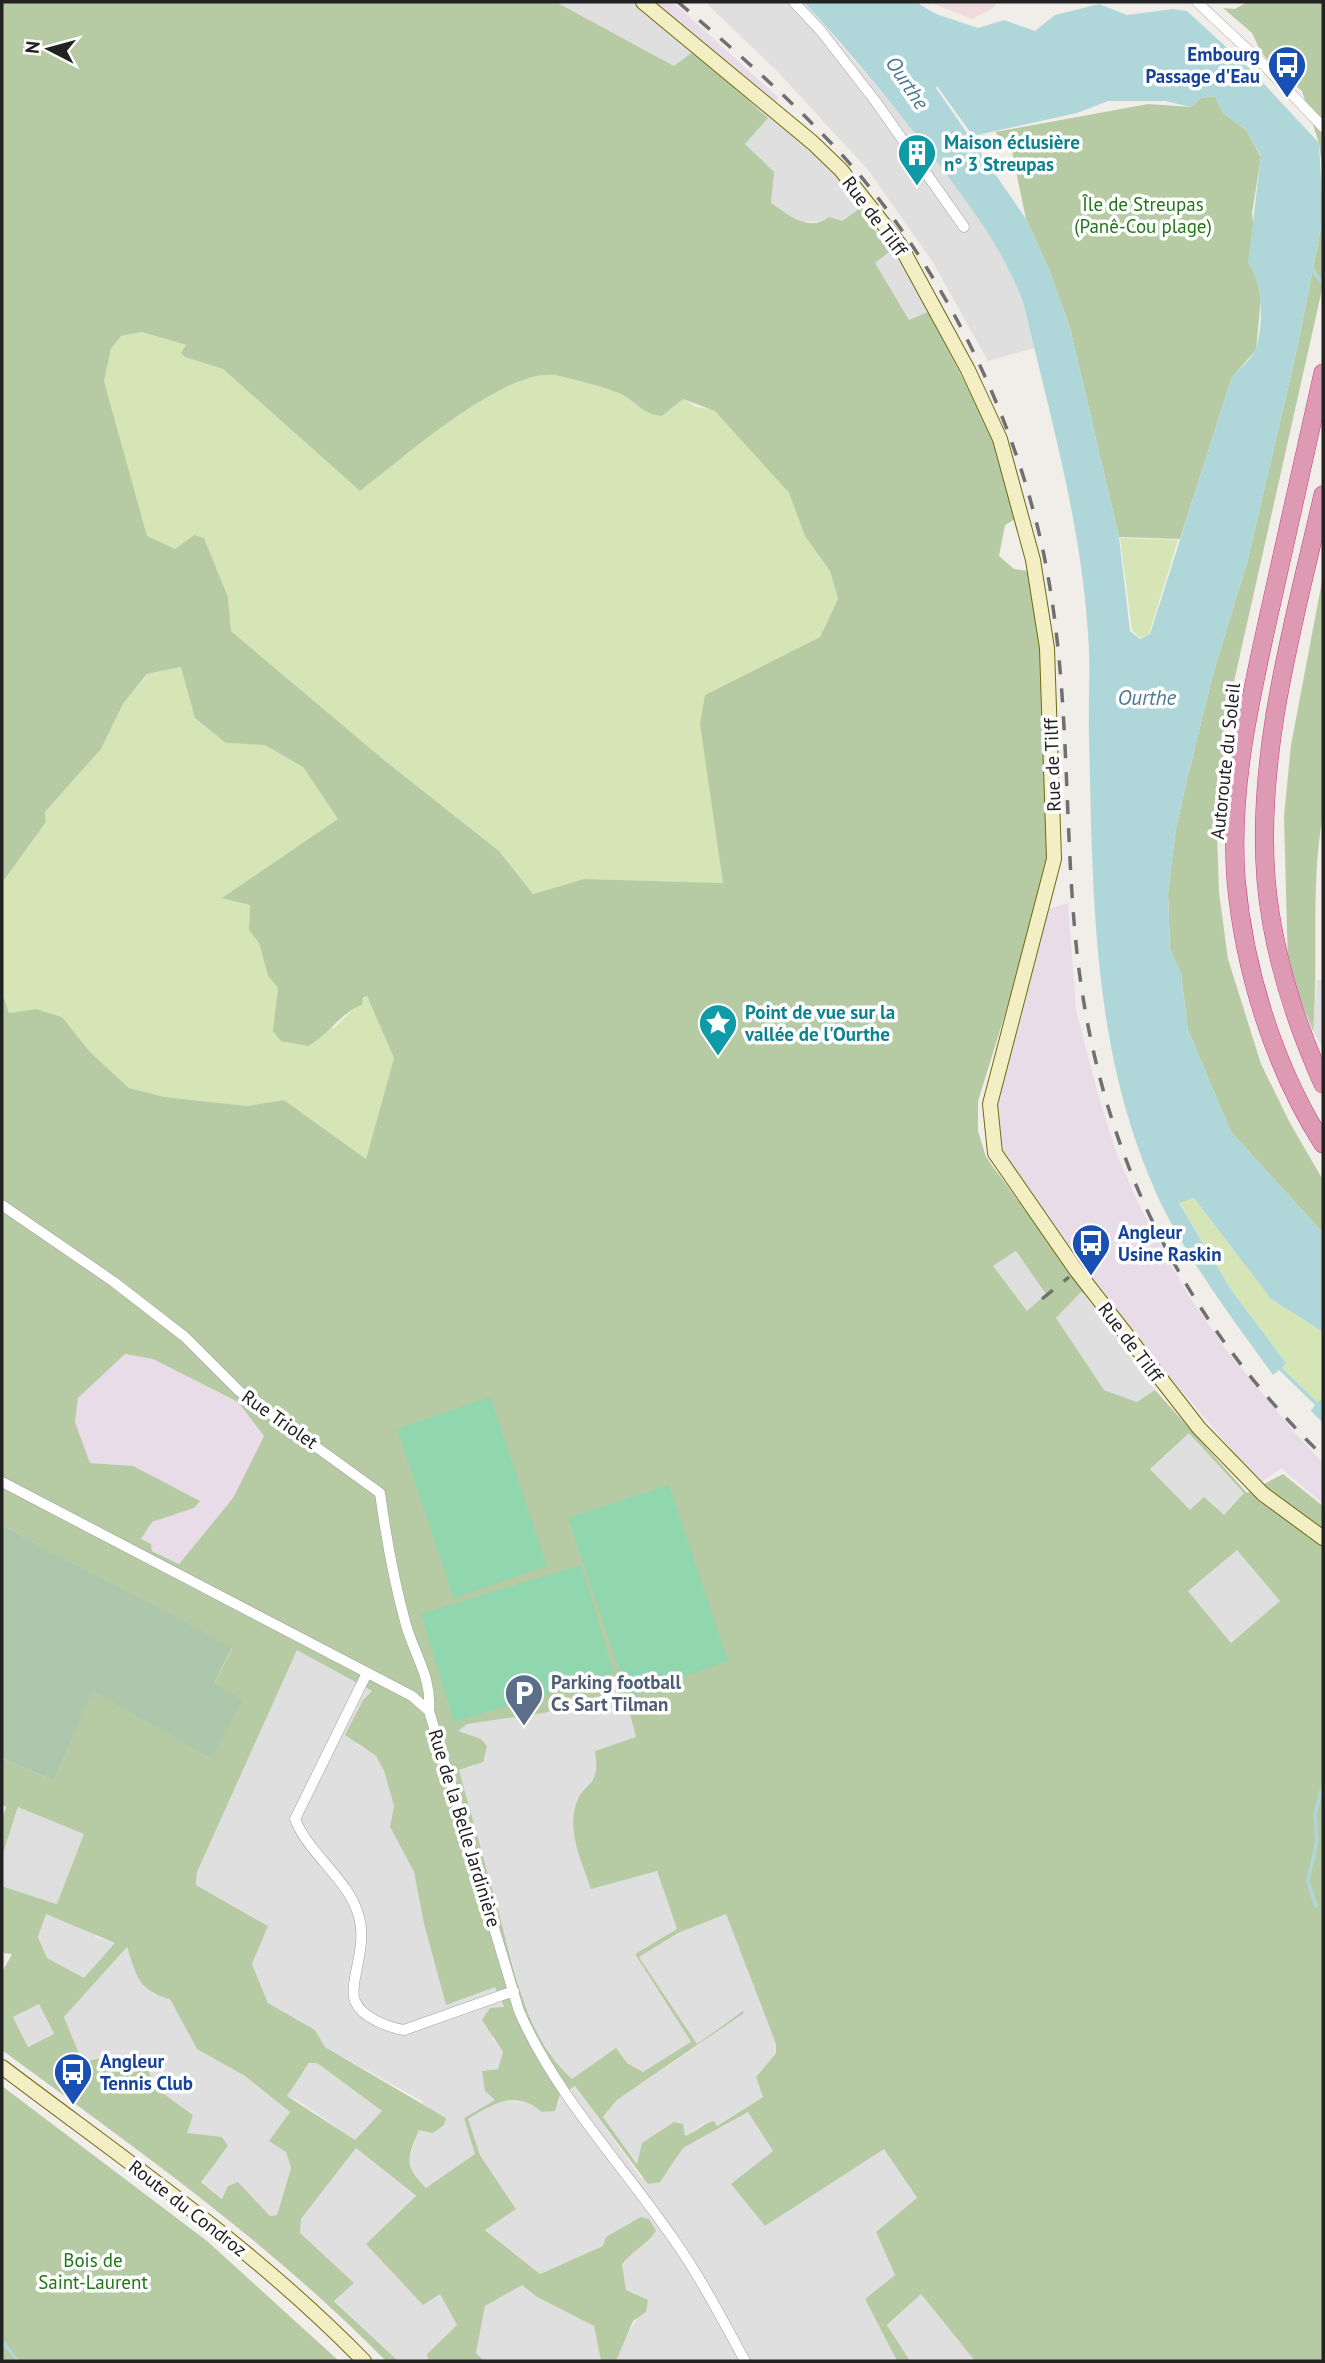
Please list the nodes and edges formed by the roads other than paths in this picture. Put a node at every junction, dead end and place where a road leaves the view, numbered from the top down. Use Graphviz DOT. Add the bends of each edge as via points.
graph roads {
  1 [pos="643,2"];
  2 [pos="793,2"];
  3 [pos="1196,2"];
  4 [pos="1323,127"];
  5 [pos="964,227"];
  6 [pos="1323,373"];
  7 [pos="1323,495"];
  8 [pos="1323,1084"];
  9 [pos="1323,1144"];
  10 [pos="2,1205"];
  11 [pos="2,1482"];
  12 [pos="1323,1538"];
  13 [pos="367,1672"];
  14 [pos="429,1711"];
  15 [pos="514,1992"];
  16 [pos="2,2067"];
  17 [pos="364,2361"];
  18 [pos="745,2361"];
  1 -- 12 [label="main road, Rue de Tilff" via="841,170 900,245 1000,439 1034,561 1047,648 1054,859 990,1104 995,1153 1076,1270 1199,1429 1263,1494"];
  2 -- 5 [label="street" via="876,102"];
  3 -- 4 [label="street"];
  6 -- 9 [label="highway, Autoroute du Soleil" via="1256,674 1236,841 1242,920 1262,1007 1297,1096"];
  7 -- 8 [label="highway" via="1278,702 1265,843 1270,916 1280,958 1303,1039"];
  10 -- 14 [label="street, Rue Triolet" via="114,1282 185,1337 239,1391 380,1493 405,1620 431,1693"];
  11 -- 13 [label="street, Rue de la Belle Jardinière"];
  13 -- 14 [label="street, Rue de la Belle Jardinière" via="412,1696"];
  13 -- 15 [label="street" via="295,1819 359,1916 363,1941 352,1989 355,2001 368,2015 404,2029"];
  14 -- 15 [label="street, Rue de la Belle Jardinière"];
  15 -- 18 [label="street, Rue de la Belle Jardinière" via="530,2035 685,2256"];
  16 -- 17 [label="main road, Route du Condroz" via="224,2234"];
}
